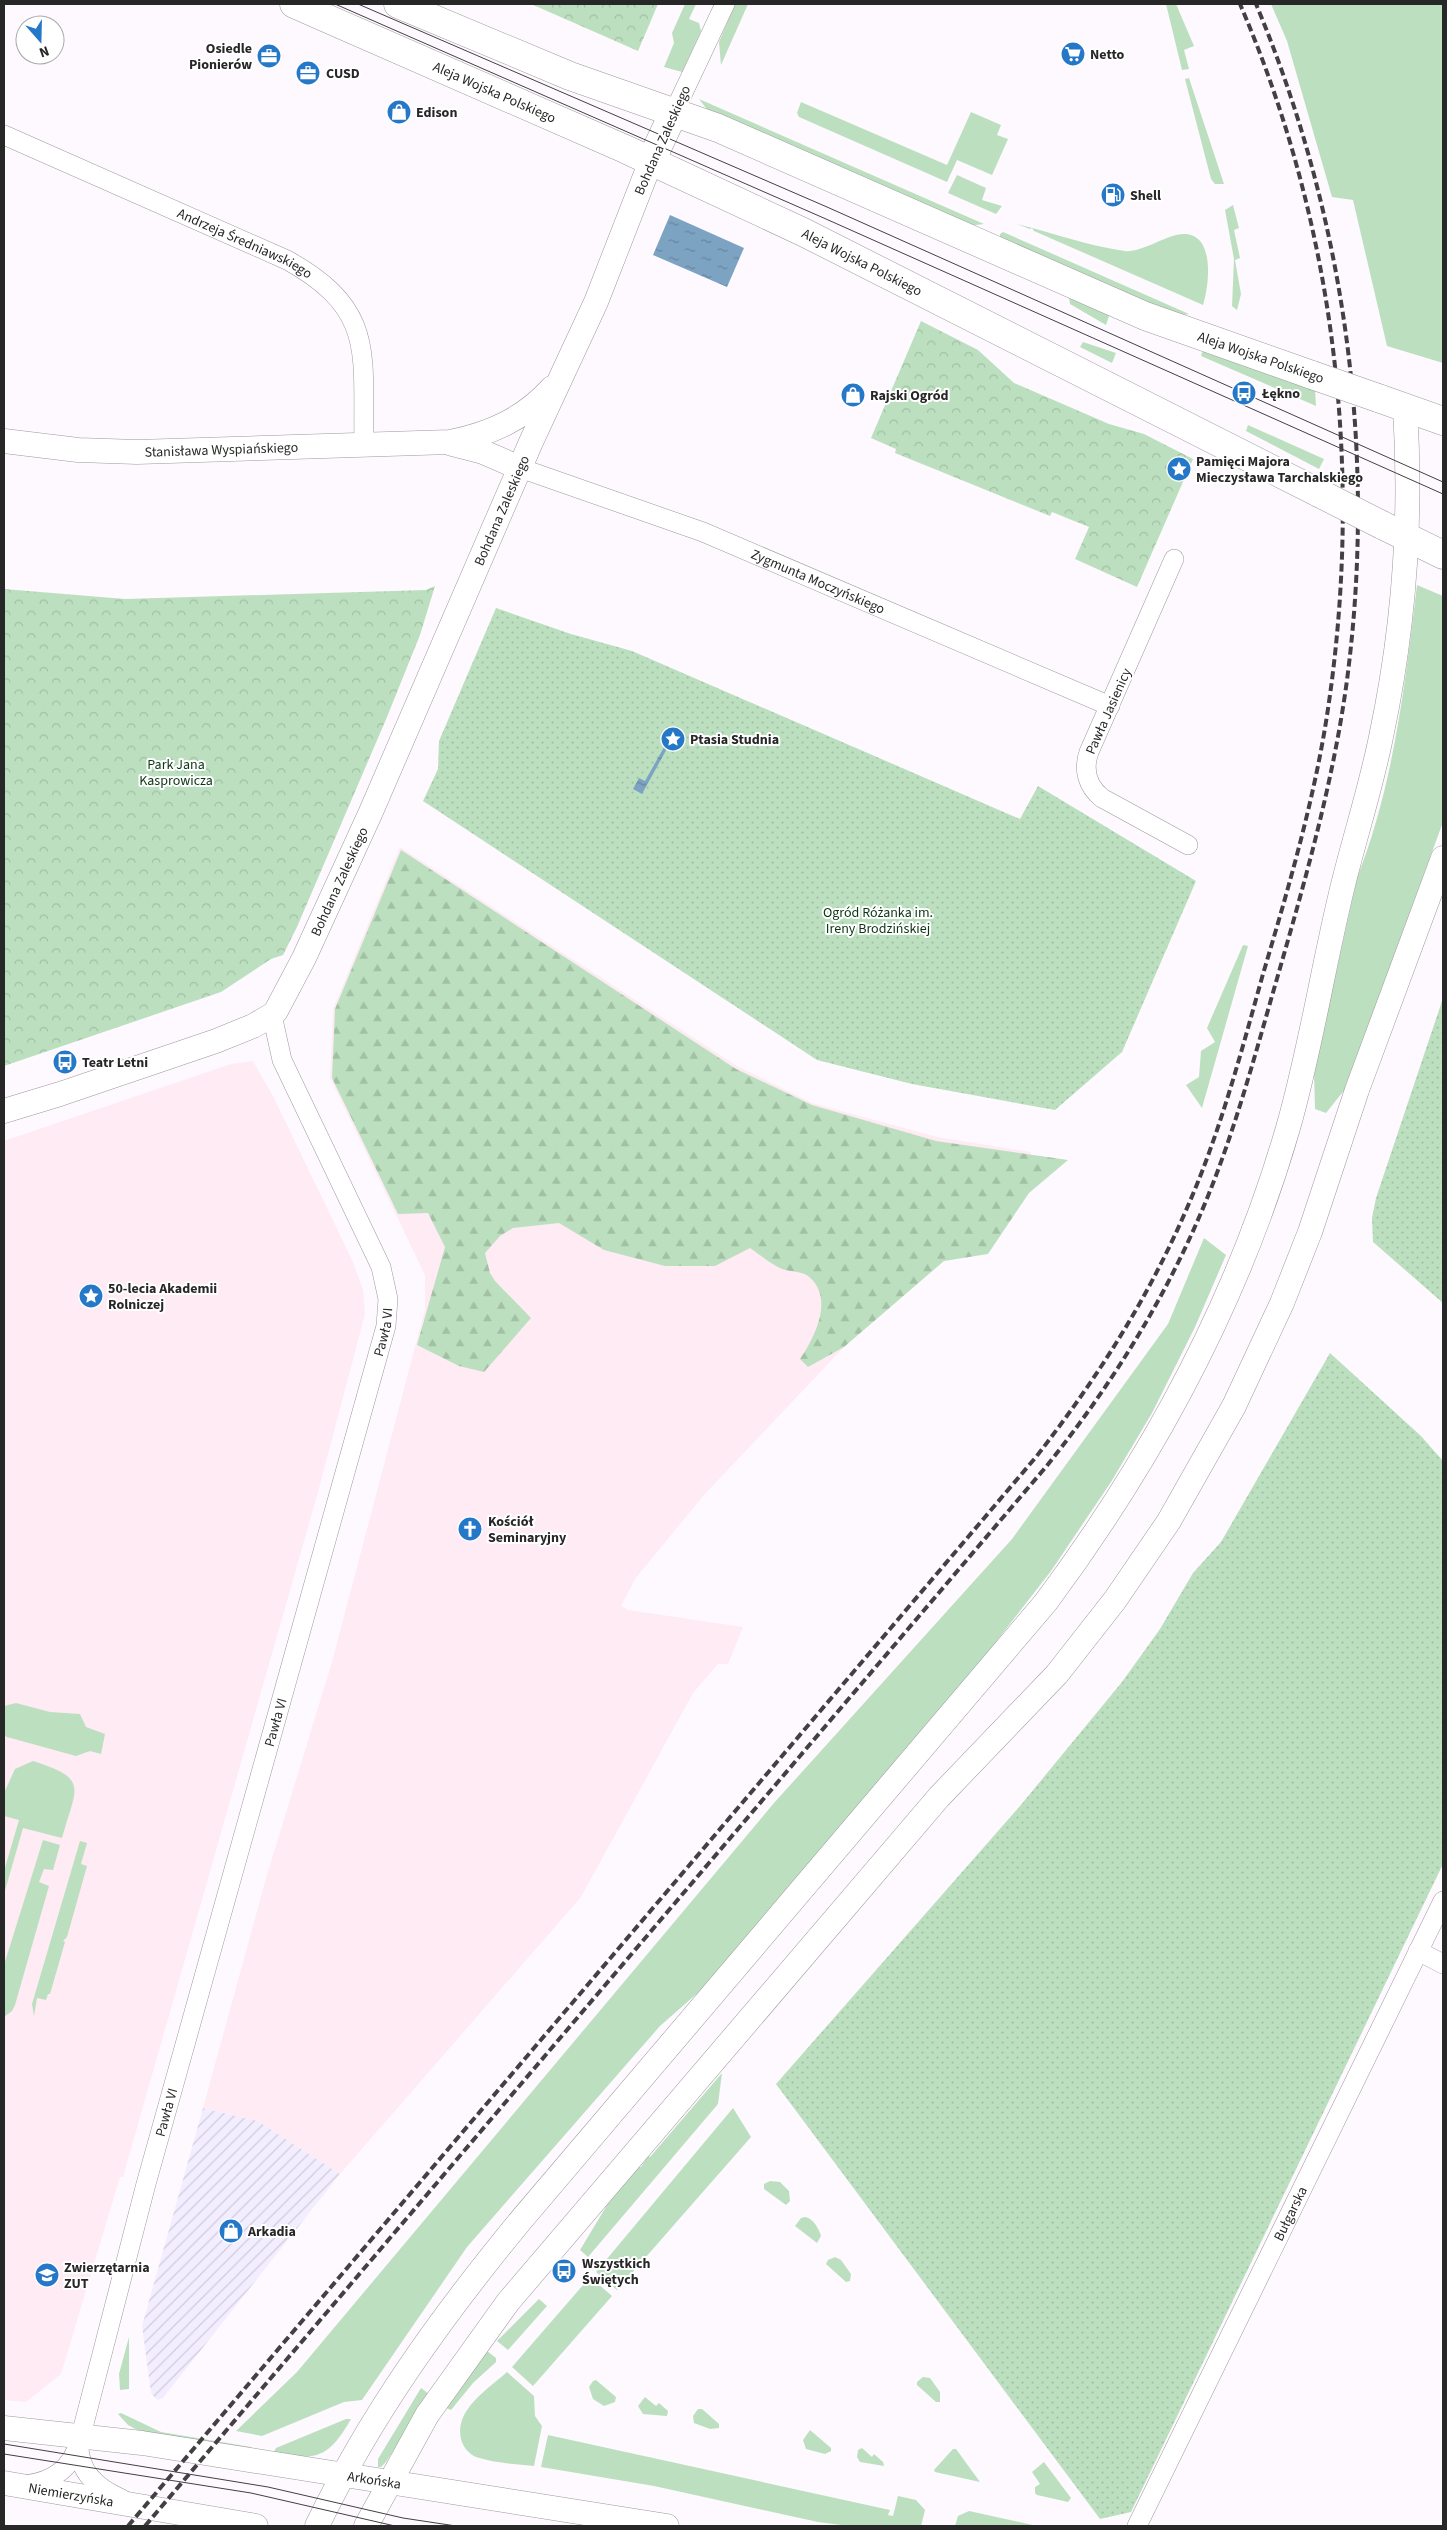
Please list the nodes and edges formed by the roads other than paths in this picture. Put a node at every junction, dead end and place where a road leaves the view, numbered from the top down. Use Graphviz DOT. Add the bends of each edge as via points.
graph roads {
  1 [pos="294,4"];
  2 [pos="398,4"];
  3 [pos="724,4"];
  4 [pos="674,112"];
  5 [pos="4,135"];
  6 [pos="651,161"];
  7 [pos="563,376"];
  8 [pos="1422,414"];
  9 [pos="4,441"];
  10 [pos="437,443"];
  11 [pos="364,445"];
  12 [pos="520,468"];
  13 [pos="1426,547"];
  14 [pos="1174,559"];
  15 [pos="1110,706"];
  16 [pos="1188,845"];
  17 [pos="1443,858"];
  18 [pos="272,1015"];
  19 [pos="4,1111"];
  20 [pos="1443,1901"];
  21 [pos="1418,1951"];
  22 [pos="1443,1964"];
  23 [pos="4,2428"];
  24 [pos="80,2439"];
  25 [pos="343,2475"];
  26 [pos="389,2483"];
  27 [pos="12,2484"];
  28 [pos="138,2505"];
  29 [pos="256,2526"];
  30 [pos="317,2526"];
  31 [pos="366,2526"];
  32 [pos="667,2526"];
  33 [pos="1137,2526"];
  1 -- 6 [label="main road, Aleja Wojska Polskiego"];
  2 -- 4 [label="main road, Aleja Wojska Polskiego" via="570,76"];
  3 -- 4 [label="street, Bohdana Zaleskiego"];
  4 -- 6 [label="main road, Bohdana Zaleskiego"];
  4 -- 8 [label="main road, Aleja Wojska Polskiego, bridge" via="740,137 1145,316"];
  5 -- 11 [label="street, Andrzeja Średniawskiego" via="287,260 330,288 347,309 360,338"];
  6 -- 7 [label="street, Bohdana Zaleskiego" via="602,288"];
  6 -- 13 [label="main road, Aleja Wojska Polskiego, bridge" via="862,260"];
  7 -- 10 [label="street, Stanisława Wyspiańskiego" via="532,407 509,423 472,438"];
  7 -- 12 [label="street, Bohdana Zaleskiego"];
  8 -- 13 [label="street" via="1408,470"];
  9 -- 11 [label="street, Stanisława Wyspiańskiego" via="78,450 137,452"];
  10 -- 11 [label="street, Stanisława Wyspiańskiego"];
  10 -- 12 [label="street, Stanisława Wyspiańskiego" via="473,449"];
  12 -- 15 [label="street, Zygmunta Moczyńskiego" via="703,532"];
  12 -- 18 [label="street, Bohdana Zaleskiego" via="370,814 304,958"];
  13 -- 25 [label="street" via="1400,626 1381,738 1343,885 1289,1125 1246,1249 1171,1412 1133,1478 1080,1556 998,1661 482,2267 419,2351"];
  14 -- 15 [label="street, Pawła Jasienicy"];
  15 -- 16 [label="street, Pawła Jasienicy" via="1087,759 1091,786 1105,800"];
  17 -- 26 [label="street" via="1357,1090 1308,1236 1260,1355 1207,1456 1163,1529 1098,1622 1044,1689 932,1804 544,2258 454,2374"];
  18 -- 19 [label="street" via="216,1041"];
  18 -- 24 [label="street, Pawła VI" via="282,1060 381,1267 388,1313 375,1369 150,2166"];
  20 -- 21 [label="street, Bułgarska"];
  21 -- 22 [label="street"];
  21 -- 33 [label="street, Bułgarska"];
  23 -- 24 [label="street"];
  24 -- 25 [label="street, Arkońska"];
  24 -- 27 [label="street, Pawła VI" via="73,2459 59,2474 35,2484"];
  24 -- 28 [label="street, Pawła VI" via="79,2455 83,2468 108,2493"];
  25 -- 26 [label="street, Arkońska"];
  25 -- 30 [label="street"];
  26 -- 31 [label="street"];
  26 -- 32 [label="street, Arkońska"];
  27 -- 28 [label="street, Niemierzyńska"];
  28 -- 29 [label="street"];
}
